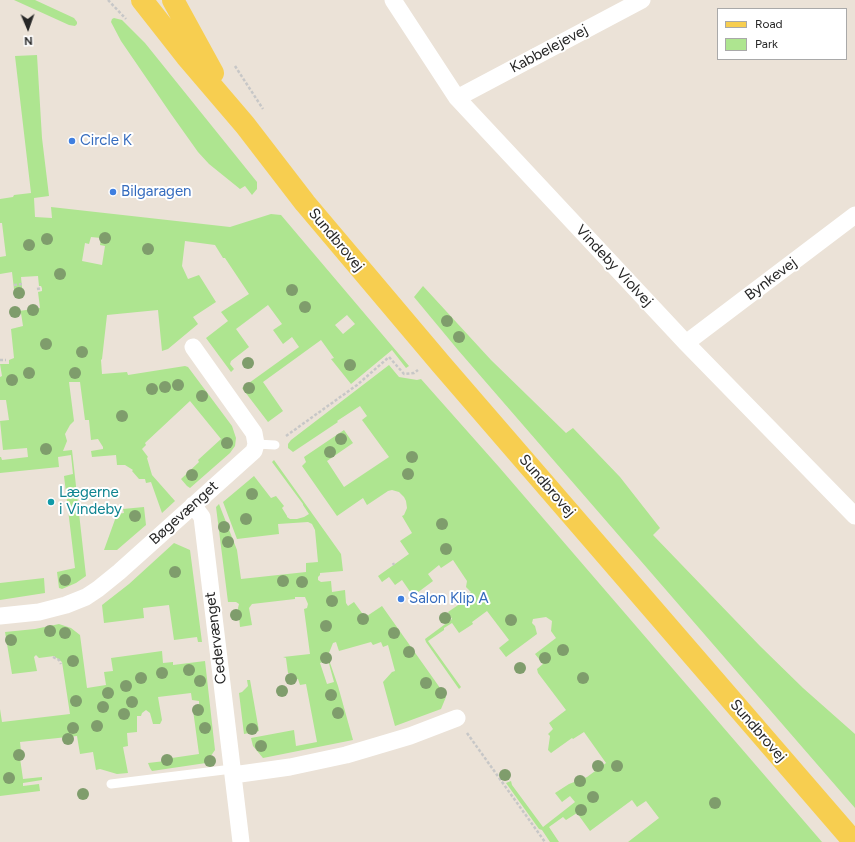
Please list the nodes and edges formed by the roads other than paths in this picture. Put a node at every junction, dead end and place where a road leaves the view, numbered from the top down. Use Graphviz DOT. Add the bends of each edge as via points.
graph roads {
  1 [pos="142,0"];
  2 [pos="164,0"];
  3 [pos="173,0"];
  4 [pos="393,0"];
  5 [pos="642,0"];
  6 [pos="206,60"];
  7 [pos="457,98"];
  8 [pos="245,125"];
  9 [pos="855,215"];
  10 [pos="686,343"];
  11 [pos="193,347"];
  12 [pos="256,444"];
  13 [pos="275,445"];
  14 [pos="193,505"];
  15 [pos="855,516"];
  16 [pos="0,616"];
  17 [pos="457,718"];
  18 [pos="232,772"];
  19 [pos="111,784"];
  20 [pos="241,842"];
  21 [pos="854,842"];
  1 -- 8 [label="main road, Sundbrovej"];
  2 -- 6 [label="main road"];
  3 -- 6 [label="main road, Sundbrovej"];
  4 -- 7 [label="street, Vindeby Violvej"];
  5 -- 7 [label="street, Kabbelejevej"];
  6 -- 8 [label="main road, Sundbrovej"];
  7 -- 10 [label="street, Vindeby Violvej"];
  8 -- 21 [label="main road, Sundbrovej" via="305,203 441,364"];
  9 -- 10 [label="street, Bynkevej"];
  10 -- 15 [label="street, Vindeby Violvej"];
  11 -- 12 [label="street" via="254,433"];
  12 -- 13 [label="lane"];
  12 -- 14 [label="street, Bøgevænget" via="251,454"];
  14 -- 16 [label="street, Bøgevænget" via="108,582 86,596 66,606"];
  14 -- 18 [label="street, Cedervænget" via="202,517"];
  17 -- 18 [label="street" via="410,736 346,755 290,767"];
  18 -- 19 [label="lane"];
  18 -- 20 [label="street, Cedervænget"];
}
